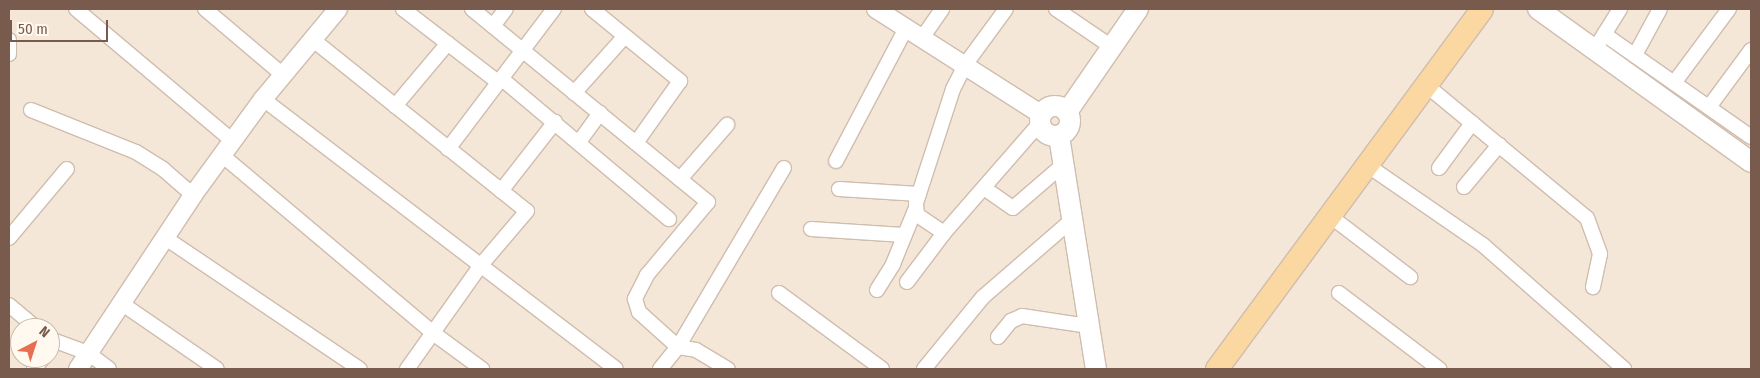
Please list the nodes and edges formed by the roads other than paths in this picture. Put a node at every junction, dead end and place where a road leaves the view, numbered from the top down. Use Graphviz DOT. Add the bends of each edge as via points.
graph roads {
  1 [pos="76,9"];
  2 [pos="205,9"];
  3 [pos="338,9"];
  4 [pos="403,9"];
  5 [pos="472,9"];
  6 [pos="506,9"];
  7 [pos="554,9"];
  8 [pos="593,9"];
  9 [pos="876,9"];
  10 [pos="942,9"];
  11 [pos="1006,9"];
  12 [pos="1056,9"];
  13 [pos="1138,9"];
  14 [pos="1486,9"];
  15 [pos="1538,9"];
  16 [pos="1620,9"];
  17 [pos="1660,9"];
  18 [pos="1729,9"];
  19 [pos="493,26"];
  20 [pos="906,28"];
  21 [pos="625,36"];
  22 [pos="922,38"];
  23 [pos="312,39"];
  24 [pos="9,40"];
  25 [pos="1599,42"];
  26 [pos="448,44"];
  27 [pos="1112,47"];
  28 [pos="1751,50"];
  29 [pos="524,52"];
  30 [pos="9,54"];
  31 [pos="1634,55"];
  32 [pos="966,65"];
  33 [pos="283,75"];
  34 [pos="501,81"];
  35 [pos="1674,83"];
  36 [pos="1426,85"];
  37 [pos="574,94"];
  38 [pos="263,99"];
  39 [pos="395,106"];
  40 [pos="1708,107"];
  41 [pos="31,110"];
  42 [pos="1067,112"];
  43 [pos="600,114"];
  44 [pos="1040,119"];
  45 [pos="555,122"];
  46 [pos="1472,123"];
  47 [pos="727,125"];
  48 [pos="1749,130"];
  49 [pos="1059,136"];
  50 [pos="232,140"];
  51 [pos="579,142"];
  52 [pos="636,143"];
  53 [pos="1499,145"];
  54 [pos="448,149"];
  55 [pos="223,156"];
  56 [pos="836,161"];
  57 [pos="1751,162"];
  58 [pos="1064,164"];
  59 [pos="1368,165"];
  60 [pos="784,168"];
  61 [pos="1439,168"];
  62 [pos="67,169"];
  63 [pos="680,179"];
  64 [pos="1464,187"];
  65 [pos="984,188"];
  66 [pos="839,189"];
  67 [pos="501,191"];
  68 [pos="919,194"];
  69 [pos="193,196"];
  70 [pos="915,210"];
  71 [pos="1330,216"];
  72 [pos="669,219"];
  73 [pos="1072,220"];
  74 [pos="811,229"];
  75 [pos="944,233"];
  76 [pos="904,235"];
  77 [pos="164,237"];
  78 [pos="9,238"];
  79 [pos="481,265"];
  80 [pos="1410,277"];
  81 [pos="907,282"];
  82 [pos="1593,287"];
  83 [pos="877,290"];
  84 [pos="780,293"];
  85 [pos="1339,293"];
  86 [pos="121,303"];
  87 [pos="9,305"];
  88 [pos="24,318"];
  89 [pos="1089,326"];
  90 [pos="433,333"];
  91 [pos="998,337"];
  92 [pos="60,346"];
  93 [pos="678,348"];
  94 [pos="88,353"];
  95 [pos="78,369"];
  96 [pos="108,369"];
  97 [pos="217,369"];
  98 [pos="360,369"];
  99 [pos="407,369"];
  100 [pos="482,369"];
  101 [pos="616,369"];
  102 [pos="660,369"];
  103 [pos="728,369"];
  104 [pos="882,369"];
  105 [pos="924,369"];
  106 [pos="1096,369"];
  107 [pos="1217,369"];
  108 [pos="1438,369"];
  109 [pos="1624,369"];
  1 -- 50 [label="street"];
  2 -- 33 [label="street"];
  3 -- 23 [label="street"];
  4 -- 26 [label="street"];
  5 -- 19 [label="street"];
  6 -- 19 [label="street"];
  7 -- 29 [label="street"];
  8 -- 21 [label="street"];
  9 -- 20 [label="street"];
  10 -- 22 [label="street"];
  11 -- 32 [label="street"];
  12 -- 27 [label="street"];
  13 -- 27 [label="main road"];
  14 -- 36 [label="main road"];
  15 -- 25 [label="main road"];
  16 -- 25 [label="street"];
  17 -- 31 [label="street"];
  18 -- 35 [label="street"];
  19 -- 29 [label="street"];
  20 -- 22 [label="street"];
  20 -- 56 [label="street"];
  21 -- 37 [label="street"];
  21 -- 52 [label="street" via="680,81"];
  22 -- 32 [label="street"];
  23 -- 33 [label="street"];
  23 -- 39 [label="street"];
  24 -- 30 [label="street"];
  25 -- 31 [label="street"];
  25 -- 57 [label="main road"];
  26 -- 34 [label="street"];
  26 -- 39 [label="street"];
  27 -- 42 [label="main road"];
  28 -- 40 [label="street"];
  29 -- 34 [label="street"];
  29 -- 37 [label="street"];
  31 -- 35 [label="street"];
  32 -- 44 [label="street"];
  32 -- 68 [label="street" via="949,99"];
  33 -- 38 [label="street"];
  34 -- 45 [label="street"];
  34 -- 54 [label="street"];
  35 -- 40 [label="street"];
  36 -- 46 [label="street"];
  36 -- 59 [label="main road"];
  37 -- 43 [label="street"];
  38 -- 50 [label="street"];
  38 -- 79 [label="street"];
  39 -- 54 [label="street"];
  40 -- 48 [label="street"];
  41 -- 69 [label="street" via="136,152 163,169"];
  42 -- 44 [label="main road" via="1054,106"];
  42 -- 49 [label="main road" via="1069,126"];
  43 -- 51 [label="street"];
  43 -- 52 [label="street"];
  44 -- 49 [label="main road" via="1049,135"];
  44 -- 65 [label="street"];
  45 -- 51 [label="street"];
  45 -- 67 [label="street"];
  46 -- 53 [label="street"];
  46 -- 61 [label="street"];
  47 -- 63 [label="street"];
  49 -- 58 [label="main road"];
  50 -- 55 [label="street"];
  51 -- 72 [label="street"];
  52 -- 63 [label="street"];
  53 -- 64 [label="street"];
  53 -- 82 [label="street" via="1587,218 1598,240 1600,254"];
  54 -- 67 [label="street"];
  55 -- 69 [label="street"];
  55 -- 90 [label="street"];
  58 -- 65 [label="street" via="1013,208"];
  58 -- 73 [label="main road"];
  59 -- 71 [label="main road"];
  59 -- 109 [label="street" via="1483,245"];
  60 -- 93 [label="street"];
  62 -- 78 [label="street"];
  63 -- 93 [label="street" via="708,202 647,275 635,299 639,312"];
  65 -- 75 [label="street"];
  66 -- 68 [label="street"];
  67 -- 79 [label="street" via="526,212"];
  68 -- 70 [label="street"];
  69 -- 77 [label="street"];
  70 -- 75 [label="street" via="917,215"];
  70 -- 76 [label="street"];
  71 -- 80 [label="street"];
  71 -- 107 [label="main road"];
  73 -- 89 [label="main road"];
  73 -- 105 [label="street" via="983,296"];
  74 -- 76 [label="street"];
  75 -- 81 [label="street"];
  76 -- 83 [label="street"];
  77 -- 86 [label="street"];
  77 -- 98 [label="street"];
  79 -- 90 [label="street"];
  79 -- 101 [label="street"];
  84 -- 104 [label="street"];
  85 -- 108 [label="street"];
  86 -- 94 [label="street"];
  86 -- 97 [label="street"];
  87 -- 88 [label="street"];
  89 -- 91 [label="street" via="1022,316 1011,321"];
  89 -- 106 [label="main road"];
  90 -- 99 [label="street"];
  90 -- 100 [label="street"];
  92 -- 94 [label="street"];
  93 -- 102 [label="street"];
  93 -- 103 [label="street" via="696,350"];
  94 -- 95 [label="street"];
  94 -- 96 [label="street"];
}
